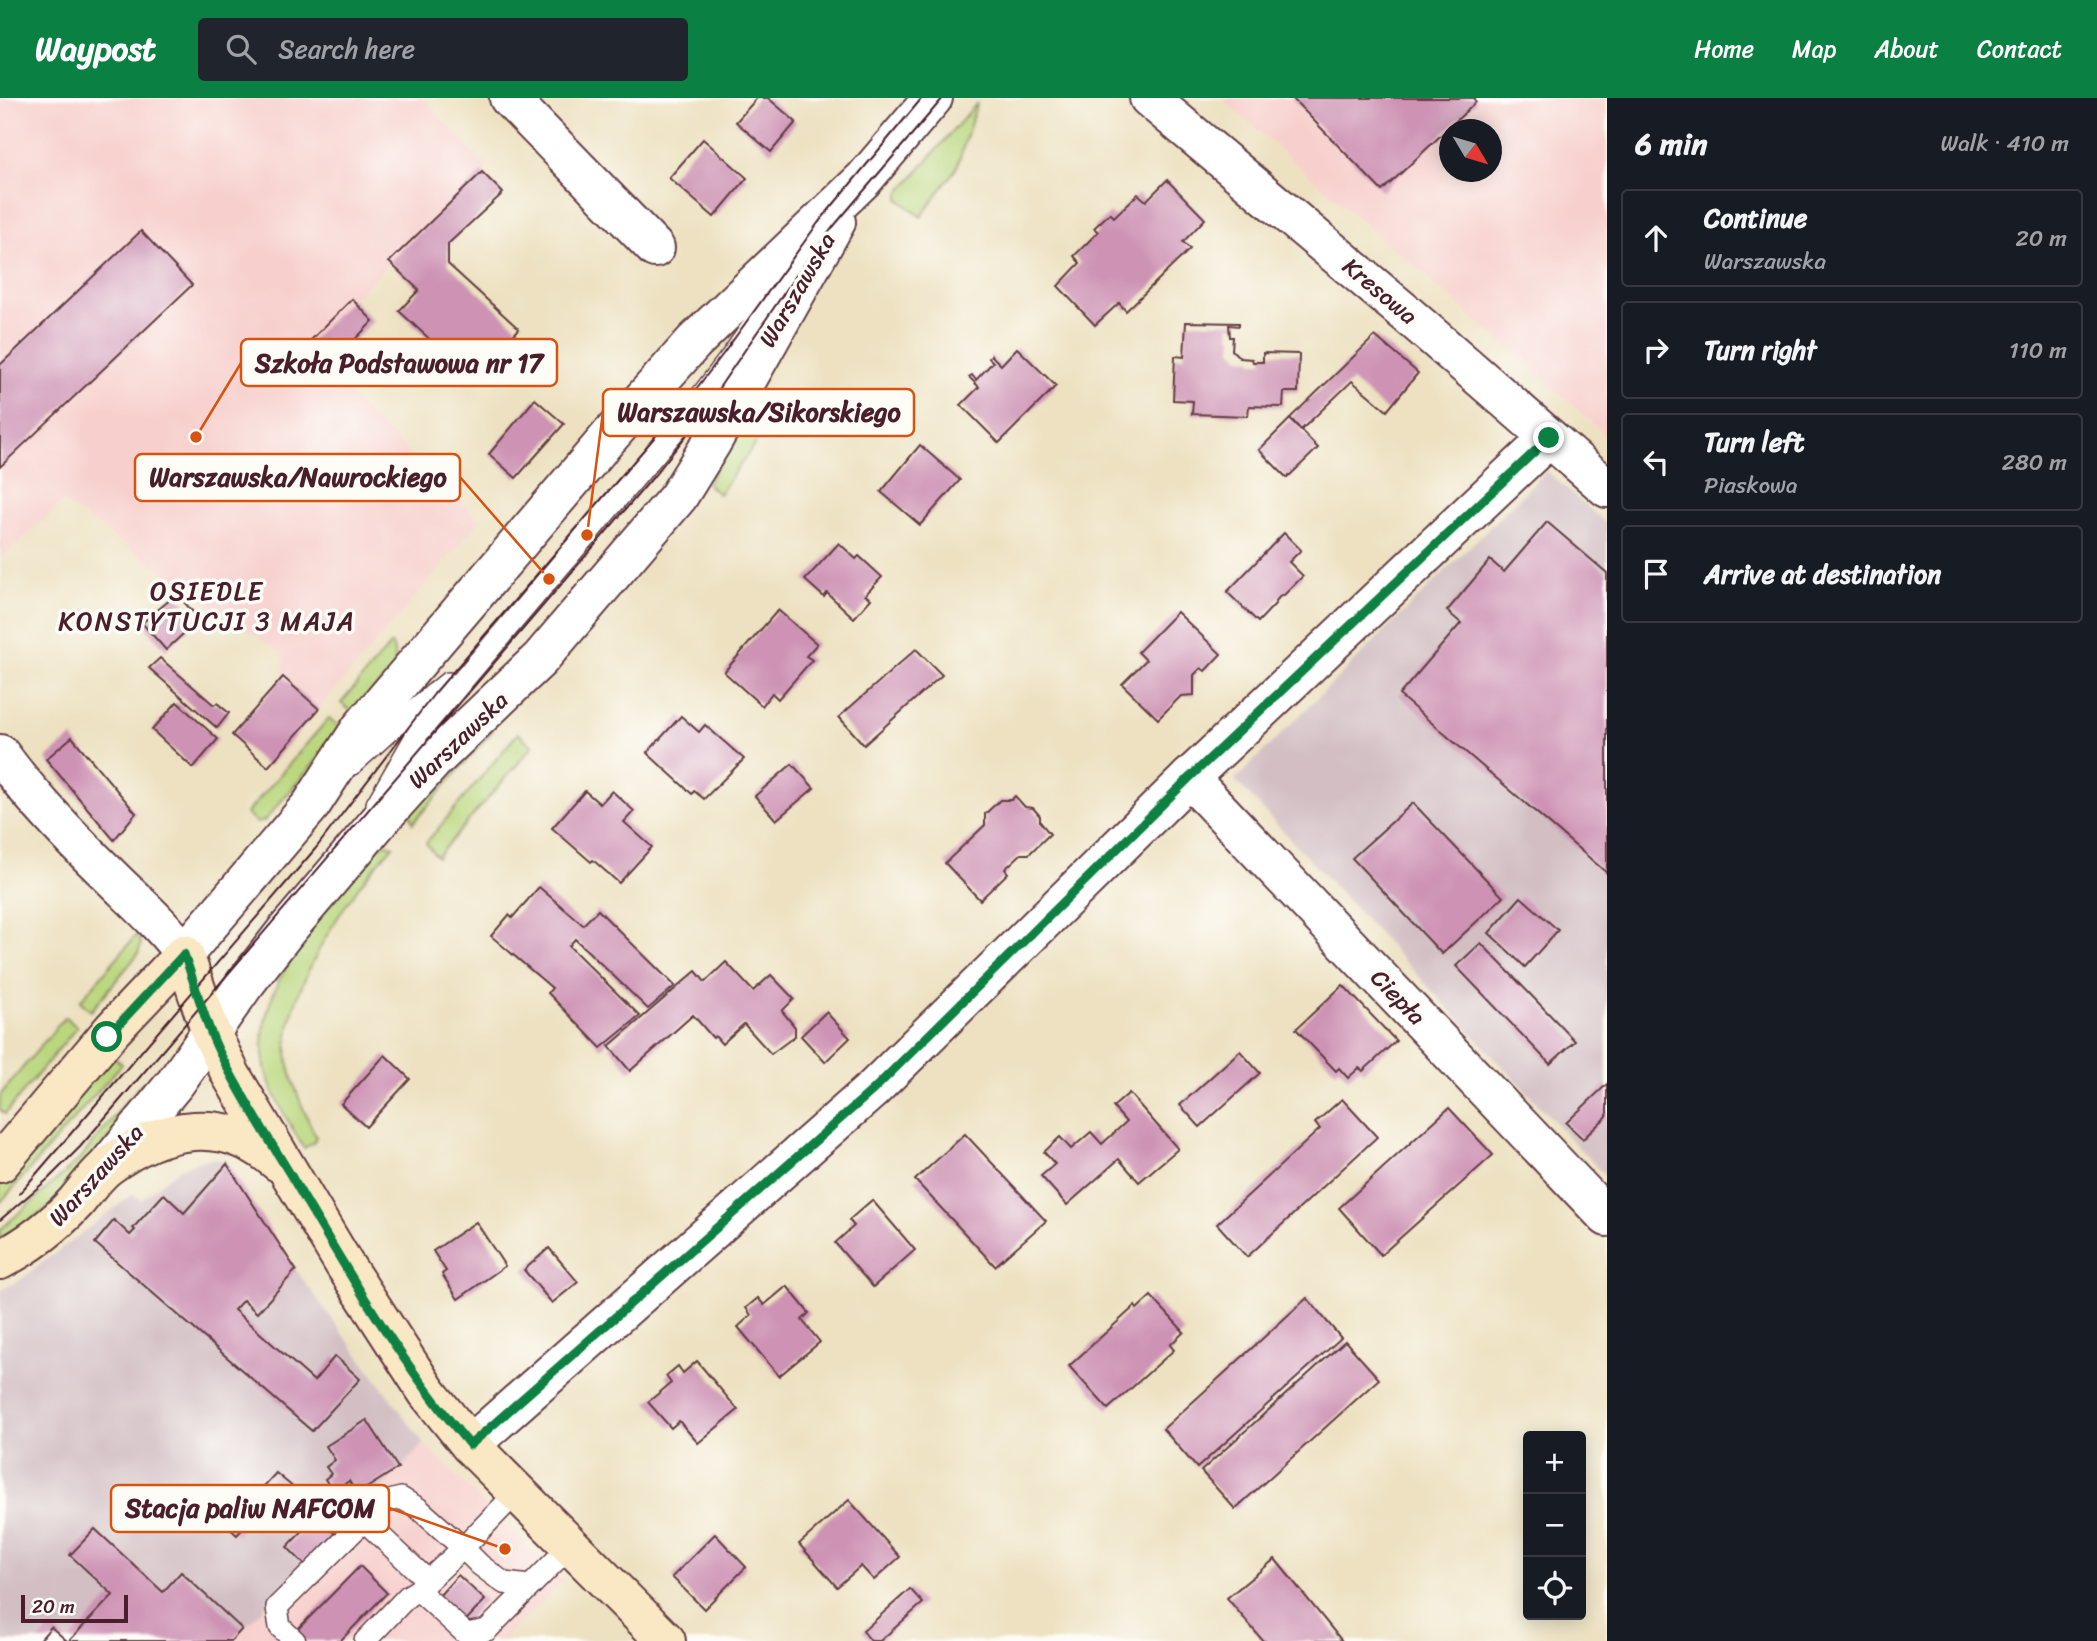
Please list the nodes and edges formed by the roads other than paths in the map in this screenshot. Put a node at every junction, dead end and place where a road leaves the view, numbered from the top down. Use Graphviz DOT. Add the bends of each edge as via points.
graph roads {
  1 [pos="509,98"];
  2 [pos="933,98"];
  3 [pos="1149,98"];
  4 [pos="864,179"];
  5 [pos="655,248"];
  6 [pos="1549,438"];
  7 [pos="1607,488"];
  8 [pos="506,629"];
  9 [pos="0,754"];
  10 [pos="1189,778"];
  11 [pos="311,805"];
  12 [pos="341,867"];
  13 [pos="184,954"];
  14 [pos="211,1032"];
  15 [pos="0,1163"];
  16 [pos="106,1167"];
  17 [pos="290,1173"];
  18 [pos="1607,1217"];
  19 [pos="0,1260"];
  20 [pos="470,1445"];
  21 [pos="516,1493"];
  22 [pos="369,1516"];
  23 [pos="569,1546"];
  24 [pos="463,1548"];
  25 [pos="423,1585"];
  26 [pos="530,1586"];
  27 [pos="295,1641"];
  28 [pos="365,1641"];
  29 [pos="666,1641"];
  1 -- 5 [label="street"];
  2 -- 4 [label="street, Warszawska"];
  3 -- 6 [label="street, Kresowa"];
  4 -- 8 [label="lane" via="791,270 676,429"];
  4 -- 11 [label="street, Warszawska" via="694,342 609,438 361,728"];
  4 -- 12 [label="street, Warszawska" via="671,505 540,659 434,760"];
  6 -- 7 [label="street, Kresowa"];
  6 -- 10 [label="street"];
  8 -- 11 [label="lane"];
  8 -- 12 [label="lane" via="418,733"];
  9 -- 13 [label="street" via="53,819 146,909"];
  10 -- 18 [label="street, Ciepła"];
  10 -- 20 [label="street" via="873,1090"];
  11 -- 13 [label="street, Warszawska"];
  12 -- 14 [label="street, Warszawska" via="286,931"];
  13 -- 14 [label="main road"];
  13 -- 15 [label="main road, Warszawska"];
  14 -- 16 [label="street, Warszawska"];
  14 -- 17 [label="main road" via="231,1075"];
  16 -- 17 [label="main road" via="163,1137 204,1129 243,1138"];
  16 -- 19 [label="main road, Warszawska" via="44,1233"];
  17 -- 20 [label="main road" via="401,1354"];
  20 -- 21 [label="main road"];
  21 -- 23 [label="main road"];
  21 -- 24 [label="lane"];
  22 -- 24 [label="lane" via="382,1503 401,1498"];
  22 -- 25 [label="lane" via="372,1528"];
  22 -- 27 [label="lane" via="277,1607 280,1627"];
  23 -- 26 [label="lane"];
  23 -- 29 [label="main road"];
  24 -- 25 [label="lane"];
  24 -- 26 [label="lane" via="504,1583"];
  25 -- 26 [label="lane" via="466,1634 487,1630"];
  25 -- 28 [label="lane"];
}
